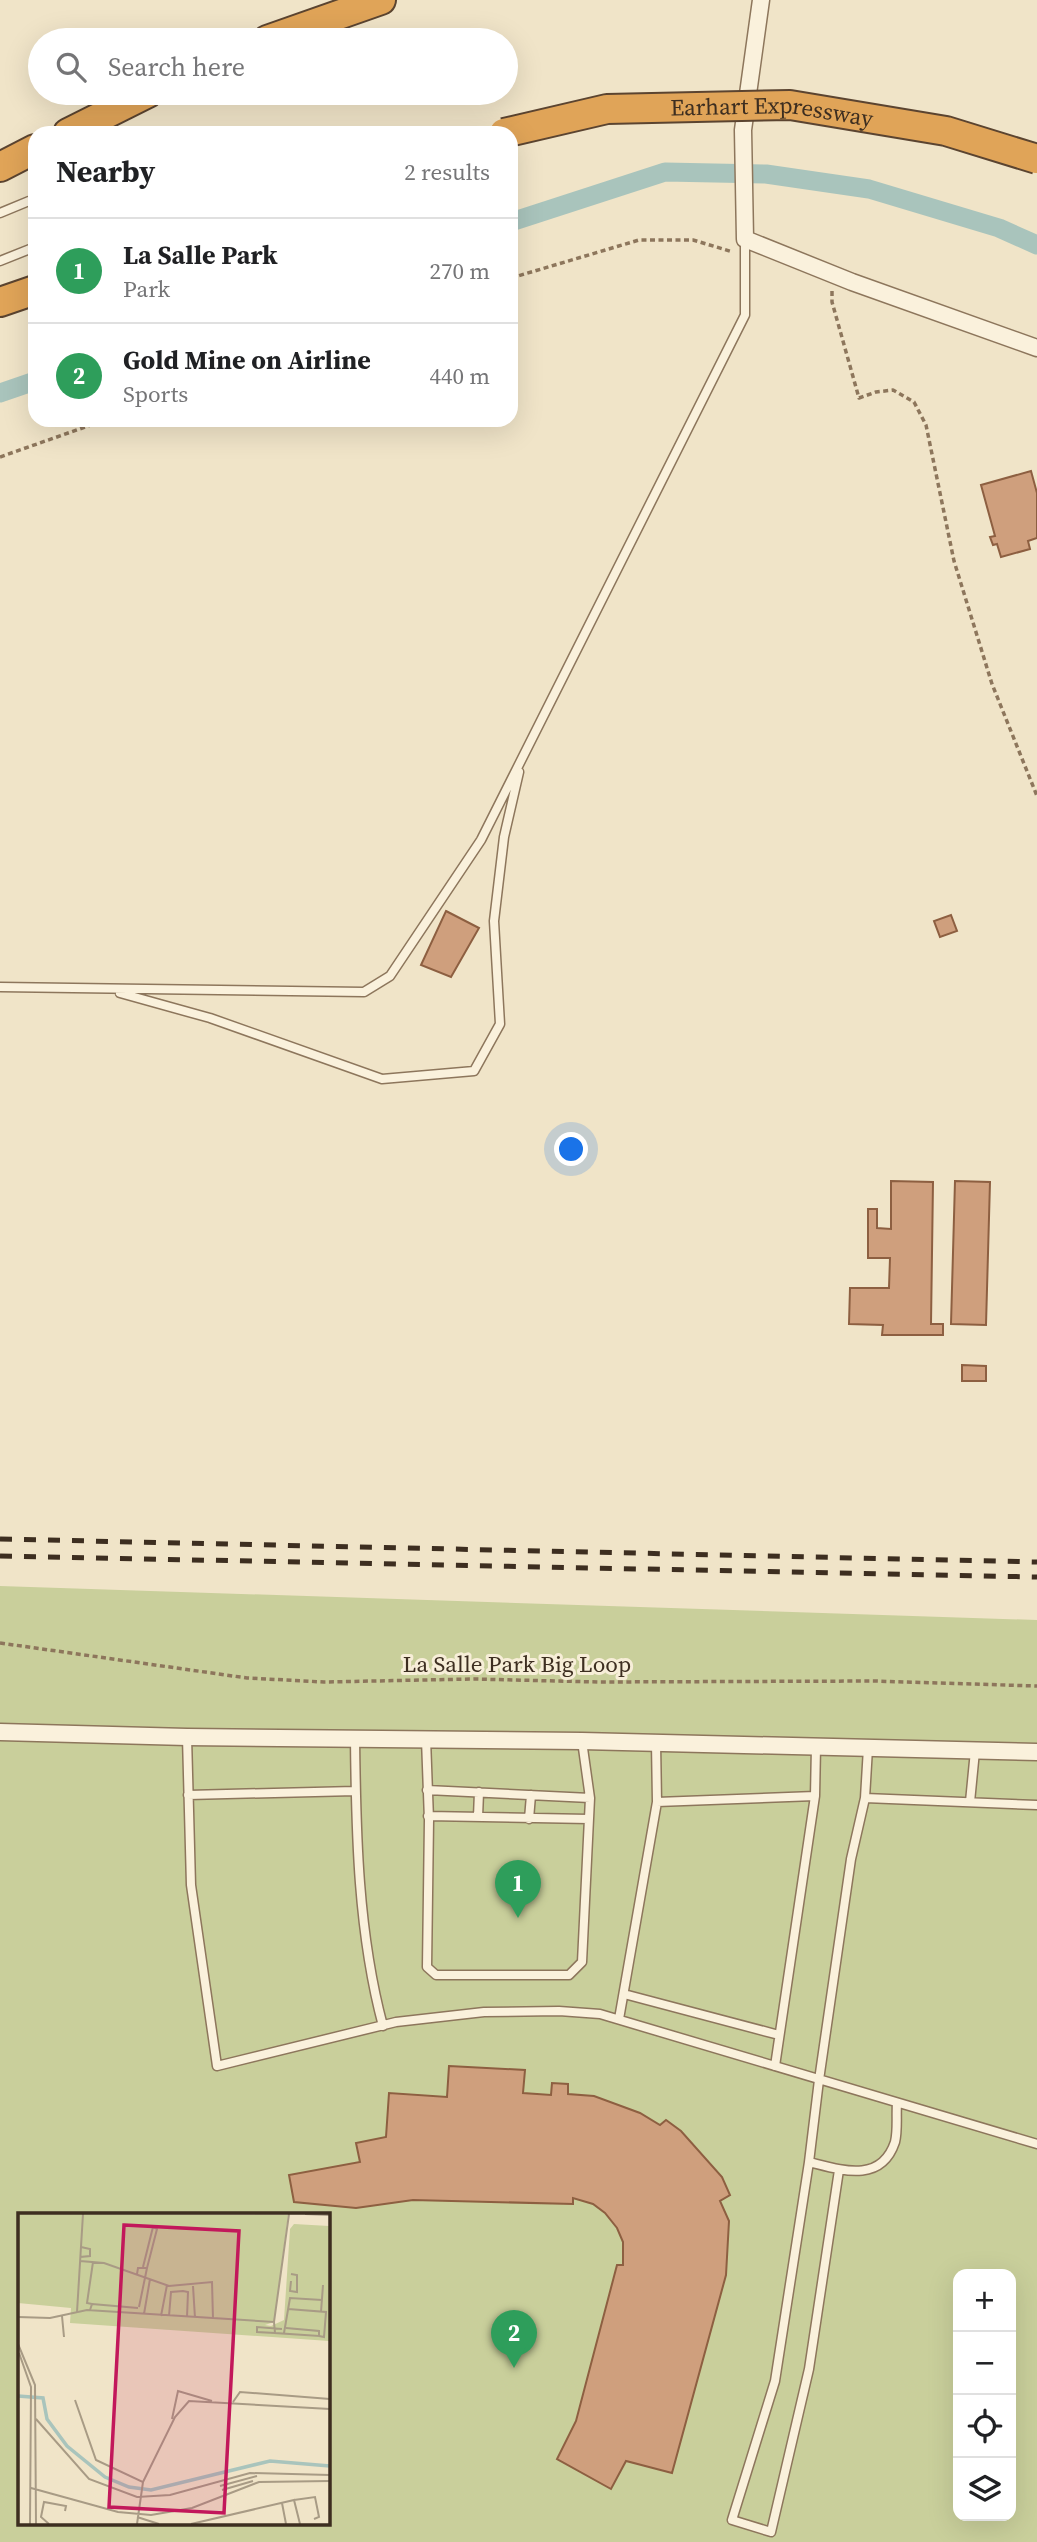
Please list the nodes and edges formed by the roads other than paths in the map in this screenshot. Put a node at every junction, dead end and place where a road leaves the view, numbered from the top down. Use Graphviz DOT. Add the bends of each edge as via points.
graph roads {
  1 [pos="381,0"];
  2 [pos="761,0"];
  3 [pos="301,28"];
  4 [pos="124,105"];
  5 [pos="82,126"];
  6 [pos="518,130"];
  7 [pos="28,153"];
  8 [pos="1037,159"];
  9 [pos="0,167"];
  10 [pos="28,201"];
  11 [pos="0,213"];
  12 [pos="745,247"];
  13 [pos="28,250"];
  14 [pos="0,261"];
  15 [pos="28,292"];
  16 [pos="0,302"];
  17 [pos="1037,348"];
  18 [pos="522,759"];
  19 [pos="0,987"];
  20 [pos="110,990"];
  21 [pos="0,1732"];
  22 [pos="187,1737"];
  23 [pos="355,1738"];
  24 [pos="426,1739"];
  25 [pos="582,1741"];
  26 [pos="656,1743"];
  27 [pos="816,1747"];
  28 [pos="868,1748"];
  29 [pos="975,1751"];
  30 [pos="1037,1752"];
  31 [pos="427,1790"];
  32 [pos="355,1791"];
  33 [pos="479,1792"];
  34 [pos="188,1795"];
  35 [pos="531,1795"];
  36 [pos="815,1796"];
  37 [pos="590,1798"];
  38 [pos="865,1798"];
  39 [pos="657,1802"];
  40 [pos="970,1802"];
  41 [pos="1037,1805"];
  42 [pos="428,1816"];
  43 [pos="478,1817"];
  44 [pos="529,1819"];
  45 [pos="589,1819"];
  46 [pos="624,1994"];
  47 [pos="619,2019"];
  48 [pos="383,2026"];
  49 [pos="779,2035"];
  50 [pos="775,2066"];
  51 [pos="819,2080"];
  52 [pos="897,2102"];
  53 [pos="1037,2144"];
  54 [pos="809,2162"];
  55 [pos="839,2170"];
  1 -- 3 [label="highway"];
  2 -- 12 [label="street" via="743,130"];
  4 -- 5 [label="highway"];
  6 -- 8 [label="highway, Earhart Expressway, bridge" via="607,109 790,105 946,131"];
  7 -- 9 [label="highway"];
  10 -- 11 [label="lane"];
  12 -- 17 [label="street"];
  12 -- 18 [label="lane" via="745,315"];
  13 -- 14 [label="lane"];
  15 -- 16 [label="highway"];
  18 -- 20 [label="lane" via="481,840 390,976 364,992"];
  18 -- 20 [label="lane" via="504,837 494,921 500,1024 474,1071 382,1079 210,1018"];
  19 -- 20 [label="lane"];
  21 -- 22 [label="street"];
  22 -- 23 [label="street"];
  22 -- 34 [label="lane"];
  23 -- 24 [label="street"];
  23 -- 32 [label="lane"];
  24 -- 25 [label="street"];
  24 -- 31 [label="lane"];
  25 -- 26 [label="street"];
  25 -- 37 [label="lane"];
  26 -- 27 [label="street"];
  26 -- 39 [label="lane"];
  27 -- 28 [label="street"];
  27 -- 36 [label="lane"];
  28 -- 29 [label="street"];
  28 -- 38 [label="lane"];
  29 -- 30 [label="street"];
  29 -- 40 [label="lane"];
  31 -- 33 [label="lane"];
  31 -- 42 [label="lane"];
  32 -- 34 [label="lane"];
  32 -- 48 [label="lane" via="365,1939"];
  33 -- 35 [label="lane"];
  33 -- 43 [label="lane"];
  34 -- 48 [label="lane" via="191,1885 217,2066"];
  35 -- 37 [label="lane"];
  35 -- 44 [label="lane"];
  36 -- 39 [label="lane"];
  36 -- 49 [label="lane"];
  37 -- 45 [label="lane"];
  38 -- 40 [label="lane"];
  38 -- 51 [label="lane" via="851,1859"];
  39 -- 46 [label="lane"];
  40 -- 41 [label="lane"];
  42 -- 43 [label="lane"];
  42 -- 45 [label="lane" via="427,1967 436,1976 569,1975 582,1962"];
  43 -- 44 [label="lane"];
  44 -- 45 [label="lane"];
  46 -- 47 [label="lane"];
  46 -- 49 [label="lane"];
  47 -- 48 [label="lane" via="559,2011 484,2012"];
  47 -- 50 [label="lane"];
  49 -- 50 [label="lane"];
  50 -- 51 [label="lane"];
  51 -- 52 [label="lane"];
  51 -- 54 [label="lane"];
  52 -- 53 [label="lane"];
  52 -- 55 [label="lane" via="896,2140 886,2160 863,2172"];
  54 -- 55 [label="lane"];
  54 -- 55 [label="lane" via="775,2381 732,2520 771,2532 809,2369"];
}
